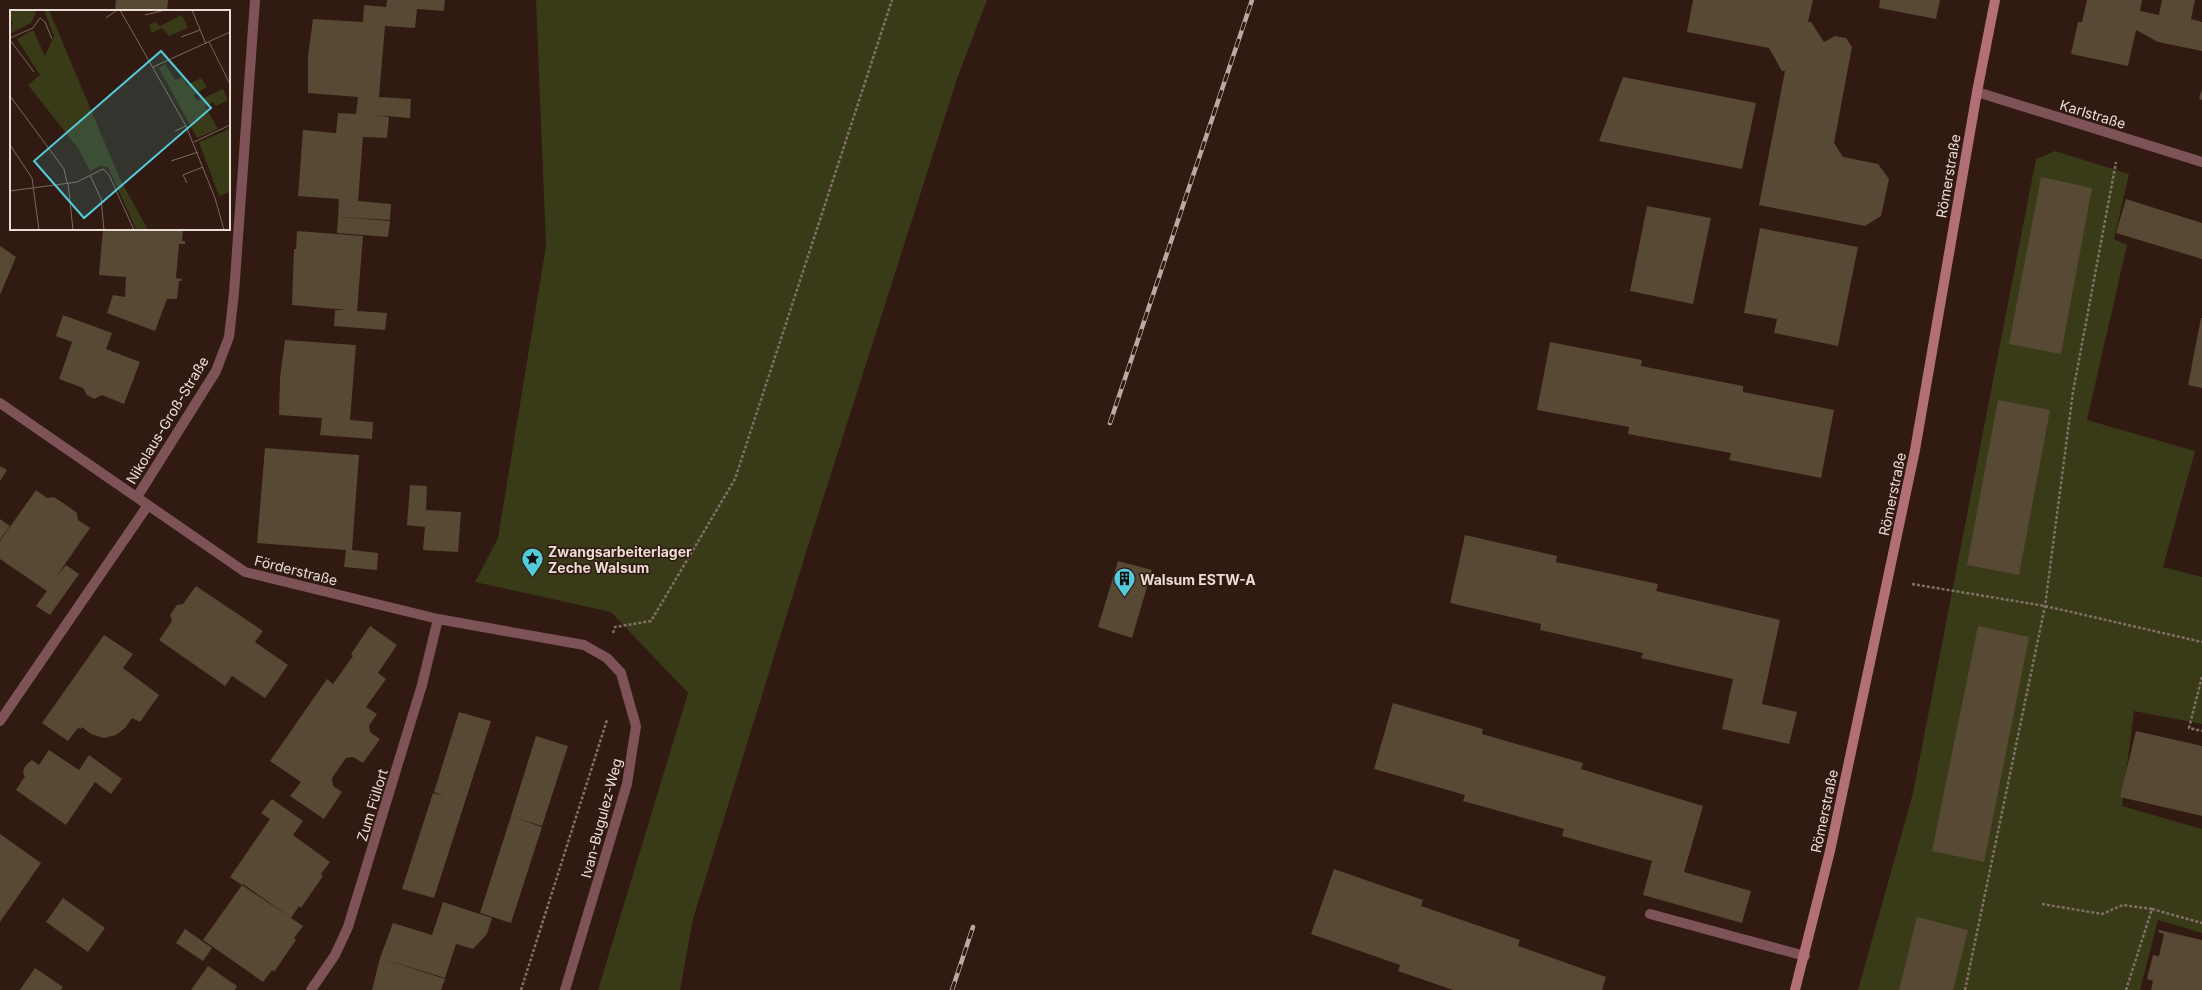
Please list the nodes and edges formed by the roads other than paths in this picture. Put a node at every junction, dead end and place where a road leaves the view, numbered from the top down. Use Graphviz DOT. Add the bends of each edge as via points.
graph roads {
  1 [pos="255,0"];
  2 [pos="1995,0"];
  3 [pos="1977,92"];
  4 [pos="2202,162"];
  5 [pos="0,403"];
  6 [pos="137,497"];
  7 [pos="148,505"];
  8 [pos="438,619"];
  9 [pos="584,645"];
  10 [pos="0,721"];
  11 [pos="1650,914"];
  12 [pos="1805,956"];
  13 [pos="311,990"];
  14 [pos="565,990"];
  15 [pos="1795,990"];
  1 -- 6 [label="street, Nikolaus-Groß-Straße" via="229,338 216,371"];
  2 -- 3 [label="main road, Römerstraße"];
  3 -- 4 [label="street, Karlstraße"];
  3 -- 12 [label="main road, Römerstraße" via="1915,450 1830,851"];
  5 -- 6 [label="street, Förderstraße"];
  6 -- 7 [label="street, Förderstraße"];
  7 -- 8 [label="street, Förderstraße" via="246,572"];
  7 -- 10 [label="street"];
  8 -- 9 [label="street, Förderstraße"];
  8 -- 13 [label="street, Zum Füllort" via="422,685 348,926 335,956"];
  9 -- 14 [label="street, Ivan-Bugulez-Weg" via="607,658 621,673 636,726 627,784"];
  11 -- 12 [label="street"];
  12 -- 15 [label="main road, Römerstraße"];
}
